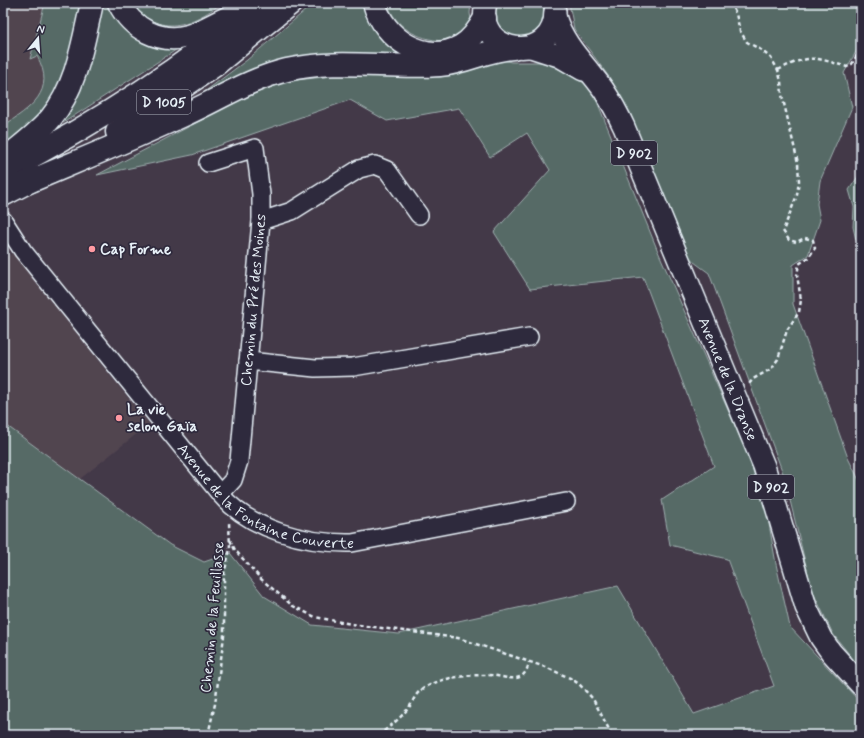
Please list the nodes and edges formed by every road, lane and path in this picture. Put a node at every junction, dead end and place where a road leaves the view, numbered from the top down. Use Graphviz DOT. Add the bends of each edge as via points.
graph roads {
  1 [pos="92,3"];
  2 [pos="119,3"];
  3 [pos="256,3"];
  4 [pos="260,3"];
  5 [pos="291,3"];
  6 [pos="374,3"];
  7 [pos="730,3"];
  8 [pos="484,9"];
  9 [pos="555,10"];
  10 [pos="522,47"];
  11 [pos="861,48"];
  12 [pos="778,70"];
  13 [pos="588,73"];
  14 [pos="3,161"];
  15 [pos="208,163"];
  16 [pos="3,172"];
  17 [pos="26,183"];
  18 [pos="3,195"];
  19 [pos="419,214"];
  20 [pos="3,220"];
  21 [pos="261,221"];
  22 [pos="529,337"];
  23 [pos="248,361"];
  24 [pos="736,398"];
  25 [pos="222,497"];
  26 [pos="566,502"];
  27 [pos="230,540"];
  28 [pos="530,662"];
  29 [pos="861,685"];
  30 [pos="208,735"];
  31 [pos="378,735"];
  32 [pos="612,735"];
  1 -- 14 [label="highway" via="77,63 64,98 46,123"];
  2 -- 3 [label="highway" via="137,26 156,36 172,38 188,36"];
  4 -- 16 [label="highway, D 1005" via="208,46 146,90 82,130"];
  5 -- 17 [label="highway, D 1005" via="178,92 104,140"];
  6 -- 8 [label="highway" via="384,24 397,39 424,52 443,52 462,46 476,32"];
  7 -- 12 [label="path" via="740,31 747,42 771,58"];
  8 -- 10 [label="main road, Avenue de la Dranse" via="489,30 497,40"];
  9 -- 10 [label="main road" via="550,33 541,41"];
  9 -- 13 [label="main road, Avenue de la Dranse / D 902" via="562,33"];
  10 -- 13 [label="main road, Avenue de la Dranse / D 902" via="559,56"];
  10 -- 17 [label="highway" via="499,50 444,65 328,65 286,70 260,79 182,116"];
  11 -- 12 [label="path" via="852,64 846,67 811,58 796,61"];
  12 -- 24 [label="path" via="798,163 799,181 797,195 783,231 789,240 813,240 815,248 799,264 796,275 801,300 800,312 787,330 778,359 771,370 753,379"];
  13 -- 24 [label="main road, Avenue de la Dranse / D 902" via="602,88 622,122"];
  15 -- 21 [label="street, Chemin du Pré des Moines" via="255,148 261,194"];
  17 -- 18 [label="highway, D 1005"];
  19 -- 21 [label="street" via="387,170 375,165 359,169 292,211"];
  20 -- 25 [label="street, Avenue de la Fontaine Couverte" via="16,241"];
  21 -- 23 [label="street, Chemin du Pré des Moines"];
  22 -- 23 [label="street" via="353,367 315,368"];
  23 -- 25 [label="street, Chemin du Pré des Moines" via="238,466"];
  24 -- 29 [label="main road, Avenue de la Dranse / D 902" via="773,491 806,607 831,652"];
  25 -- 26 [label="street, Avenue de la Fontaine Couverte" via="243,514 271,528 307,539 336,543 367,541"];
  25 -- 27 [label="path, Chemin de la Feuillasse"];
  27 -- 28 [label="path" via="235,550 261,580 293,606 315,618 458,638"];
  27 -- 30 [label="path, Chemin de la Feuillasse" via="224,574 224,636"];
  28 -- 31 [label="path" via="524,675 518,678 465,676 450,678 421,690 409,708"];
  28 -- 32 [label="path" via="558,672 579,684 593,699"];
}
